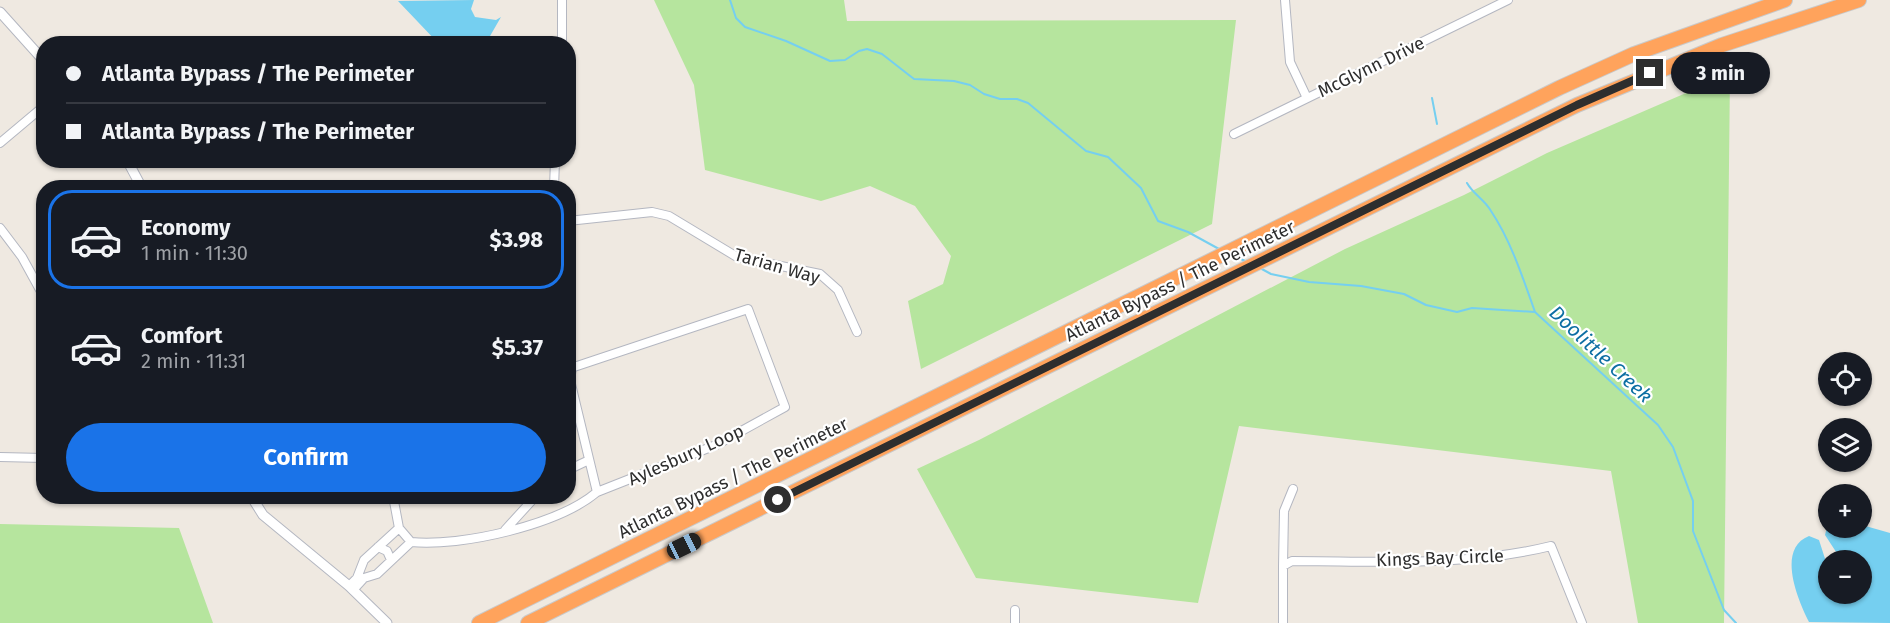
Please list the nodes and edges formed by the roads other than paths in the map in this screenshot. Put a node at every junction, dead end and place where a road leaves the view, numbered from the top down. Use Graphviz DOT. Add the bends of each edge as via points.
graph roads {
  1 [pos="562,0"];
  2 [pos="1285,0"];
  3 [pos="1785,0"];
  4 [pos="1859,0"];
  5 [pos="1502,1"];
  6 [pos="0,12"];
  7 [pos="562,36"];
  8 [pos="36,52"];
  9 [pos="1307,98"];
  10 [pos="36,113"];
  11 [pos="1234,134"];
  12 [pos="0,143"];
  13 [pos="576,220"];
  14 [pos="0,228"];
  15 [pos="36,282"];
  16 [pos="857,332"];
  17 [pos="576,367"];
  18 [pos="576,406"];
  19 [pos="0,457"];
  20 [pos="36,458"];
  21 [pos="588,459"];
  22 [pos="576,466"];
  23 [pos="1293,489"];
  24 [pos="597,492"];
  25 [pos="256,504"];
  26 [pos="394,504"];
  27 [pos="529,504"];
  28 [pos="399,528"];
  29 [pos="504,531"];
  30 [pos="411,542"];
  31 [pos="378,547"];
  32 [pos="391,560"];
  33 [pos="1282,566"];
  34 [pos="351,588"];
  35 [pos="1015,610"];
  36 [pos="387,623"];
  37 [pos="480,623"];
  38 [pos="528,623"];
  39 [pos="1015,623"];
  40 [pos="1283,623"];
  41 [pos="1582,623"];
  1 -- 7 [label="street"];
  2 -- 9 [label="street" via="1290,62"];
  3 -- 37 [label="highway, Atlanta Bypass / The Perimeter" via="1634,54 1559,88"];
  4 -- 38 [label="highway, Atlanta Bypass / The Perimeter" via="1742,37 1617,87"];
  5 -- 9 [label="street, McGlynn Drive"];
  6 -- 8 [label="street"];
  9 -- 11 [label="street, McGlynn Drive"];
  10 -- 12 [label="street"];
  13 -- 16 [label="street, Tarian Way" via="652,212 669,216 737,257 820,274 838,290"];
  14 -- 15 [label="street"];
  17 -- 24 [label="street, Aylesbury Loop" via="748,309 785,407 716,445"];
  18 -- 21 [label="street"];
  19 -- 20 [label="street"];
  21 -- 22 [label="street"];
  21 -- 24 [label="street"];
  23 -- 33 [label="street" via="1284,511"];
  24 -- 29 [label="street, Aylesbury Loop" via="541,520"];
  25 -- 34 [label="street" via="263,515"];
  26 -- 28 [label="street"];
  27 -- 29 [label="street"];
  28 -- 30 [label="street"];
  28 -- 31 [label="street"];
  29 -- 30 [label="street, Aylesbury Loop" via="449,543"];
  30 -- 32 [label="street"];
  31 -- 32 [label="street" via="387,551"];
  31 -- 34 [label="street" via="364,560"];
  32 -- 34 [label="street" via="377,574"];
  33 -- 40 [label="street"];
  33 -- 41 [label="street, Kings Bay Circle" via="1292,561 1457,561 1514,555 1551,546"];
  34 -- 36 [label="street"];
  35 -- 39 [label="street"];
}
